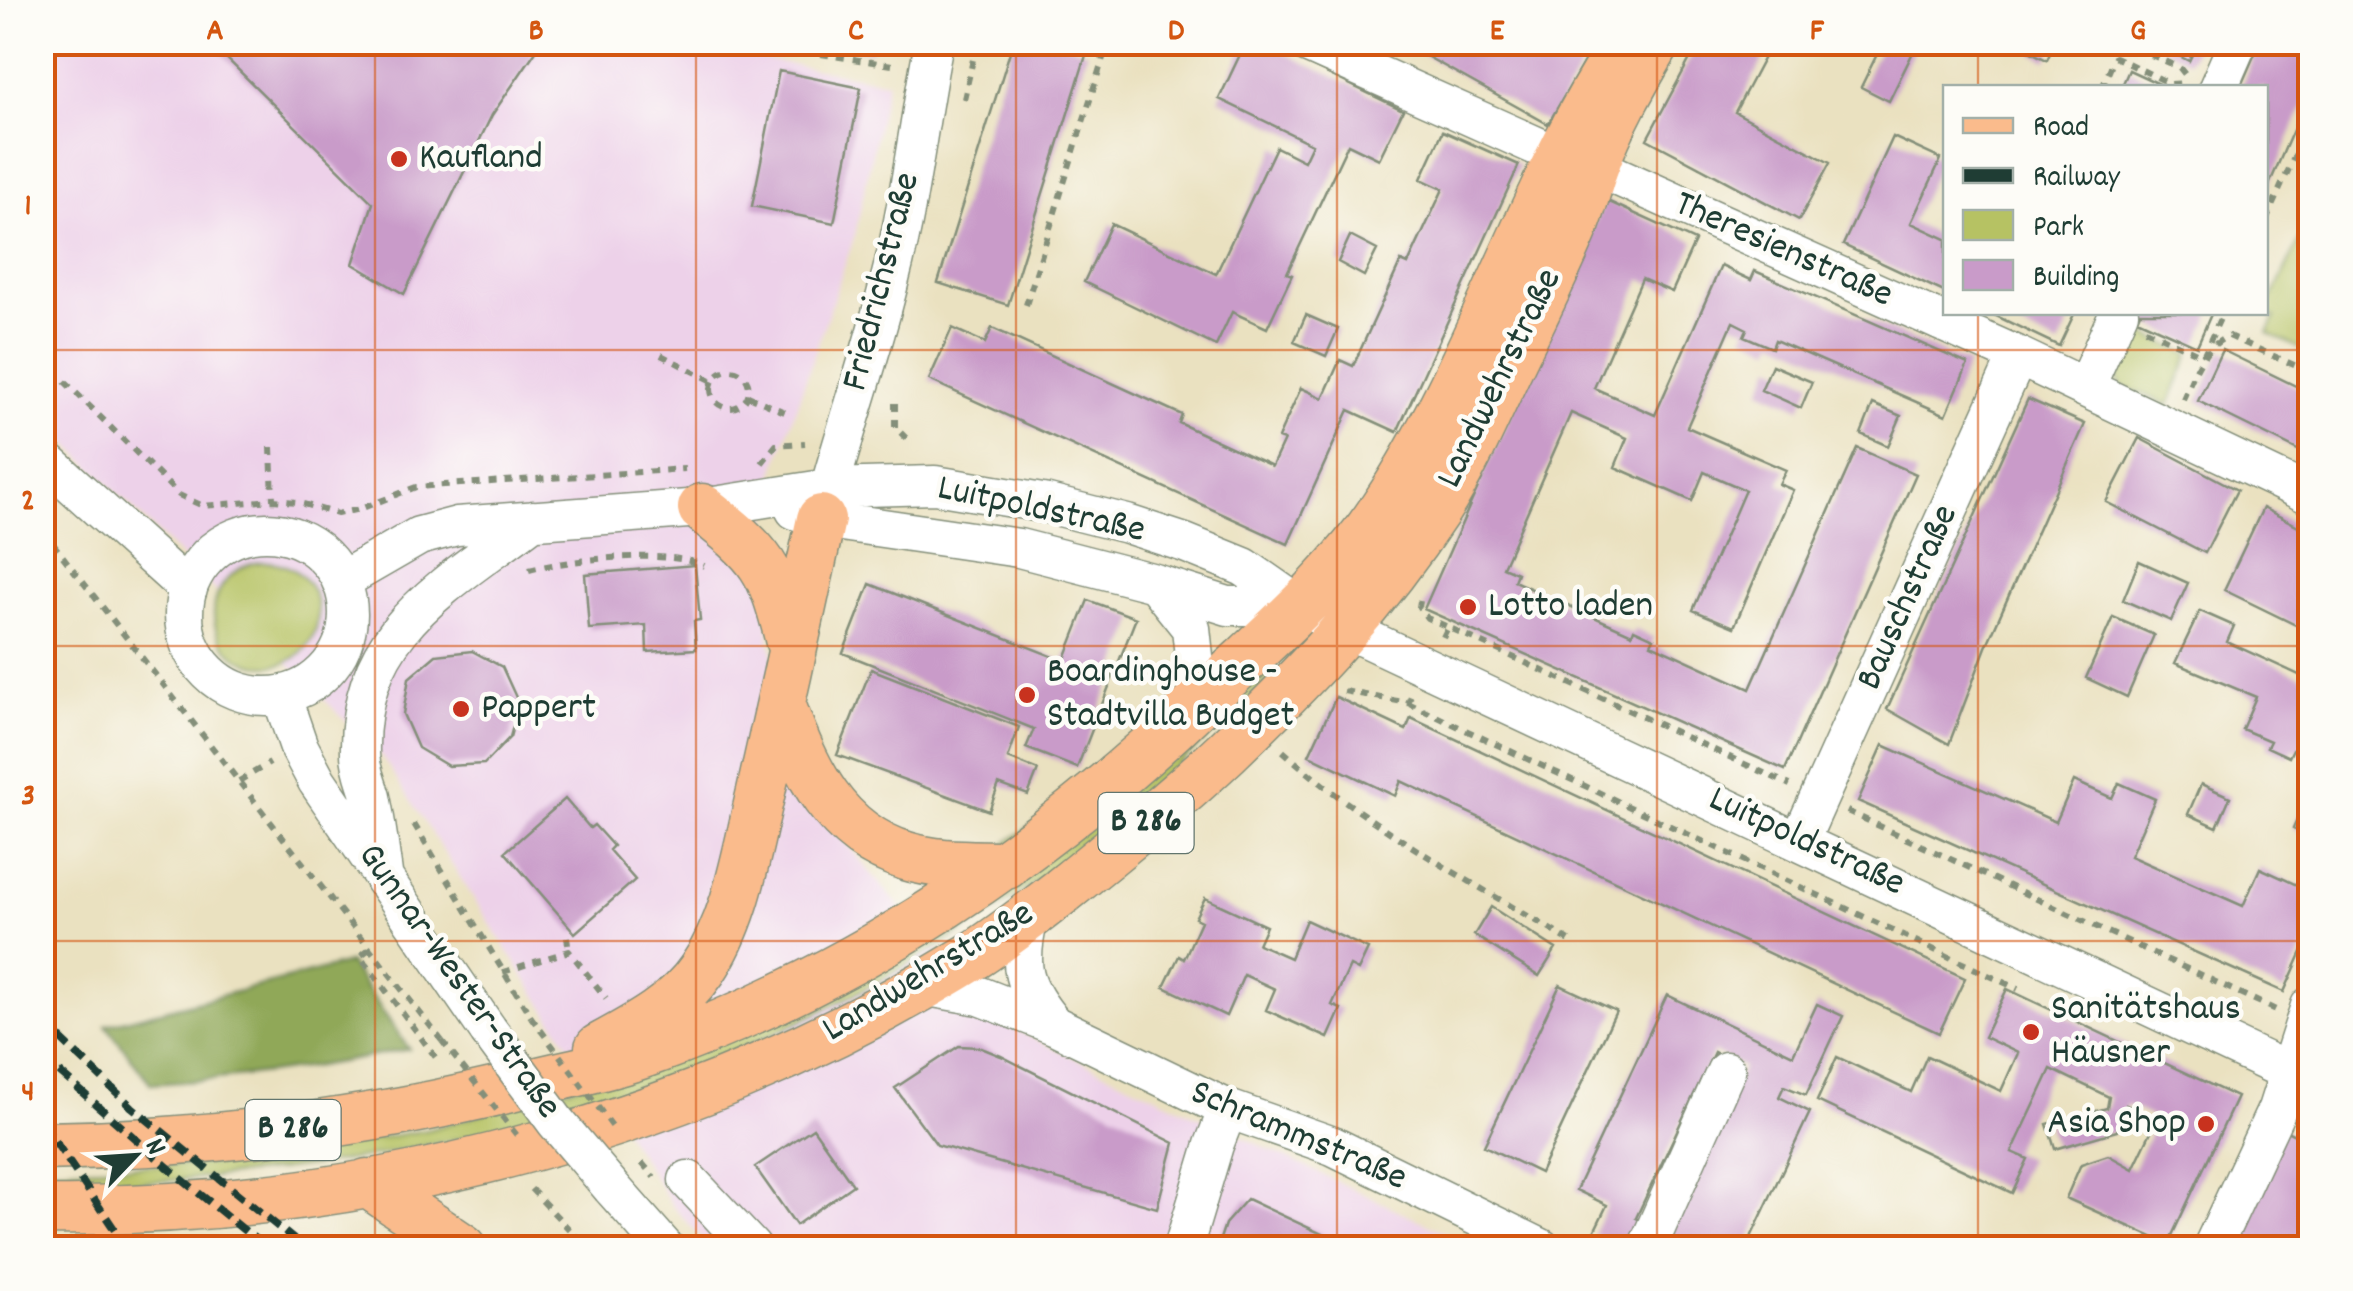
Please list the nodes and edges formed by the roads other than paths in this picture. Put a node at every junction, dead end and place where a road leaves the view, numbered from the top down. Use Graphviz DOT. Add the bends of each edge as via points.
graph roads {
  1 [pos="934,42"];
  2 [pos="1304,42"];
  3 [pos="1624,42"];
  4 [pos="1657,42"];
  5 [pos="2238,42"];
  6 [pos="2219,85"];
  7 [pos="1577,161"];
  8 [pos="2118,315"];
  9 [pos="2018,356"];
  10 [pos="2085,388"];
  11 [pos="42,458"];
  12 [pos="697,489"];
  13 [pos="2310,495"];
  14 [pos="825,503"];
  15 [pos="533,520"];
  16 [pos="341,581"];
  17 [pos="1155,583"];
  18 [pos="188,589"];
  19 [pos="1300,606"];
  20 [pos="1348,630"];
  21 [pos="792,648"];
  22 [pos="280,695"];
  23 [pos="1199,703"];
  24 [pos="782,707"];
  25 [pos="1800,840"];
  26 [pos="1006,865"];
  27 [pos="384,880"];
  28 [pos="1029,916"];
  29 [pos="922,986"];
  30 [pos="2306,1014"];
  31 [pos="1054,1026"];
  32 [pos="537,1061"];
  33 [pos="1726,1071"];
  34 [pos="2300,1077"];
  35 [pos="1228,1109"];
  36 [pos="42,1146"];
  37 [pos="670,1179"];
  38 [pos="366,1182"];
  39 [pos="52,1210"];
  40 [pos="463,1248"];
  41 [pos="665,1248"];
  42 [pos="752,1248"];
  43 [pos="1184,1248"];
  44 [pos="1542,1248"];
  45 [pos="1647,1248"];
  46 [pos="2212,1248"];
  1 -- 14 [label="street, Friedrichstraße" via="889,285"];
  2 -- 7 [label="street, Theresienstraße"];
  3 -- 7 [label="main road, Landwehrstraße / B 286"];
  4 -- 7 [label="main road, Landwehrstraße / B 286"];
  5 -- 6 [label="street"];
  7 -- 9 [label="street, Theresienstraße"];
  7 -- 19 [label="main road, Landwehrstraße / B 286" via="1382,512"];
  7 -- 20 [label="main road, Landwehrstraße / B 286" via="1576,224 1463,464"];
  8 -- 10 [label="street"];
  9 -- 10 [label="street, Theresienstraße"];
  9 -- 25 [label="street, Bauschstraße"];
  10 -- 13 [label="street, Theresienstraße"];
  11 -- 18 [label="street"];
  12 -- 14 [label="street, Luitpoldstraße" via="756,483"];
  12 -- 15 [label="street, Luitpoldstraße"];
  12 -- 21 [label="main road" via="766,566"];
  14 -- 17 [label="street, Luitpoldstraße"];
  14 -- 19 [label="street, Luitpoldstraße" via="934,485 1080,512 1244,567"];
  14 -- 21 [label="main road"];
  15 -- 16 [label="street, Luitpoldstraße" via="419,536"];
  15 -- 27 [label="street" via="433,593 380,660 364,700 360,757"];
  16 -- 18 [label="street" via="312,546 267,532 227,542"];
  16 -- 22 [label="street" via="348,612 344,643 319,678"];
  17 -- 19 [label="street, Luitpoldstraße" via="1228,606"];
  17 -- 23 [label="street" via="1191,628"];
  18 -- 22 [label="street" via="187,637 213,677 245,693"];
  19 -- 20 [label="street, Luitpoldstraße"];
  19 -- 23 [label="main road, Landwehrstraße / B 286"];
  20 -- 25 [label="street, Luitpoldstraße"];
  20 -- 28 [label="main road, Landwehrstraße / B 286" via="1193,782"];
  21 -- 24 [label="main road"];
  22 -- 27 [label="street, Gunnar-Wester-Straße" via="317,781"];
  23 -- 26 [label="main road, Landwehrstraße / B 286"];
  24 -- 26 [label="main road" via="826,801 861,834 904,856"];
  24 -- 32 [label="main road" via="739,884 701,972 636,1028"];
  25 -- 34 [label="street, Luitpoldstraße"];
  26 -- 32 [label="main road, Landwehrstraße / B 286" via="909,927 734,1018 595,1070"];
  27 -- 41 [label="street, Gunnar-Wester-Straße, bridge" via="556,1122"];
  28 -- 29 [label="main road, Landwehrstraße / B 286"];
  28 -- 31 [label="street" via="1023,970 1032,998"];
  29 -- 31 [label="street, Schrammstraße" via="980,996"];
  29 -- 38 [label="main road, Landwehrstraße / B 286" via="747,1074 649,1112 552,1143"];
  30 -- 34 [label="street"];
  31 -- 35 [label="street, Schrammstraße"];
  32 -- 36 [label="main road, Landwehrstraße / B 286" via="429,1108 197,1141"];
  33 -- 45 [label="street"];
  34 -- 46 [label="street" via="2277,1109"];
  35 -- 43 [label="street"];
  35 -- 44 [label="street, Schrammstraße" via="1333,1146"];
  37 -- 42 [label="street"];
  38 -- 39 [label="main road, Landwehrstraße / B 286" via="184,1206"];
  38 -- 40 [label="main road"];
}
